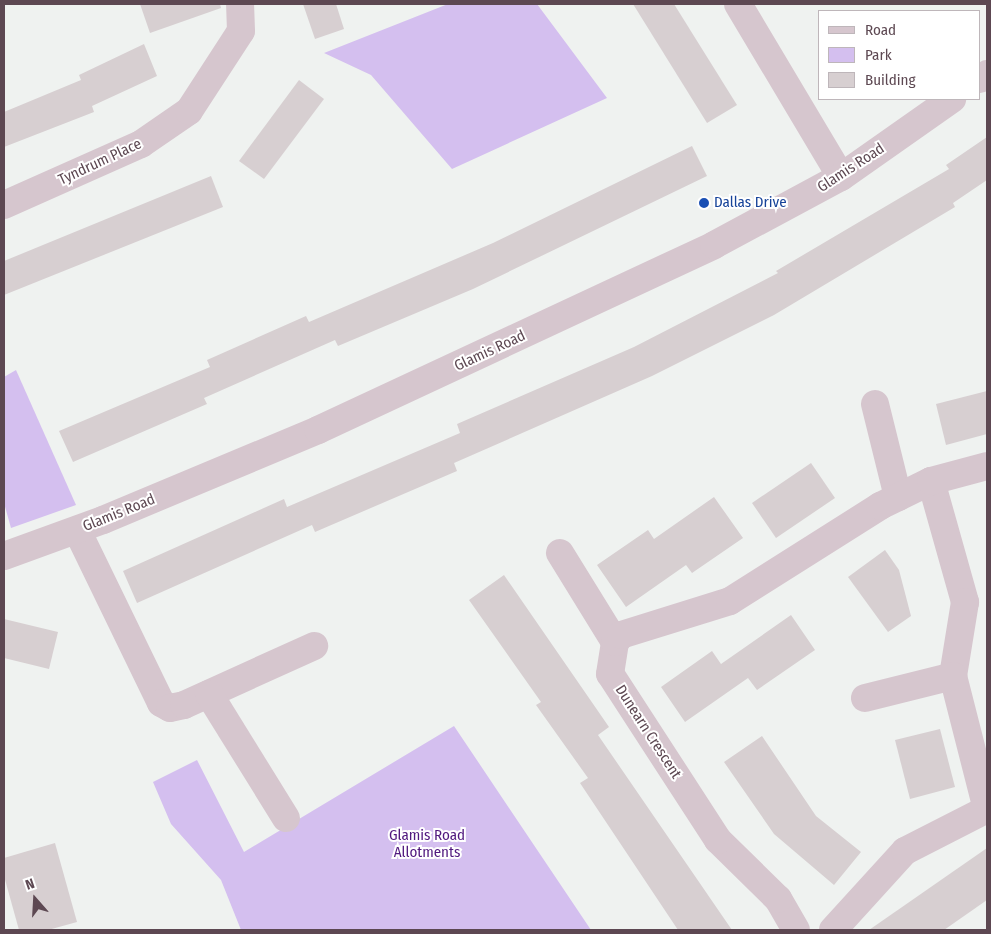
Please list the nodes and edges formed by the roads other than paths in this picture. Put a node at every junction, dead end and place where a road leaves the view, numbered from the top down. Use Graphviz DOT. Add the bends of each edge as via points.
graph roads {
  1 [pos="240,4"];
  2 [pos="738,4"];
  3 [pos="951,100"];
  4 [pos="841,177"];
  5 [pos="4,205"];
  6 [pos="875,404"];
  7 [pos="987,466"];
  8 [pos="931,481"];
  9 [pos="898,497"];
  10 [pos="77,530"];
  11 [pos="560,553"];
  12 [pos="4,556"];
  13 [pos="615,642"];
  14 [pos="314,646"];
  15 [pos="953,676"];
  16 [pos="208,694"];
  17 [pos="865,698"];
  18 [pos="987,809"];
  19 [pos="286,818"];
  20 [pos="796,930"];
  21 [pos="832,930"];
  1 -- 5 [label="street, Tyndrum Place" via="241,31 189,111 141,144"];
  2 -- 4 [label="street"];
  3 -- 4 [label="street, Glamis Road"];
  4 -- 10 [label="street, Glamis Road" via="714,245 539,329 318,430"];
  6 -- 9 [label="street"];
  7 -- 8 [label="street"];
  8 -- 9 [label="street"];
  8 -- 15 [label="street" via="965,602"];
  9 -- 13 [label="street" via="730,601 621,635"];
  10 -- 12 [label="street, Glamis Road"];
  10 -- 16 [label="street" via="161,703 170,708"];
  11 -- 13 [label="street"];
  13 -- 20 [label="street, Dunearn Crescent" via="610,674 718,840 778,899"];
  14 -- 16 [label="street"];
  15 -- 17 [label="street"];
  15 -- 18 [label="street"];
  16 -- 19 [label="street"];
  18 -- 21 [label="street" via="905,851"];
}
